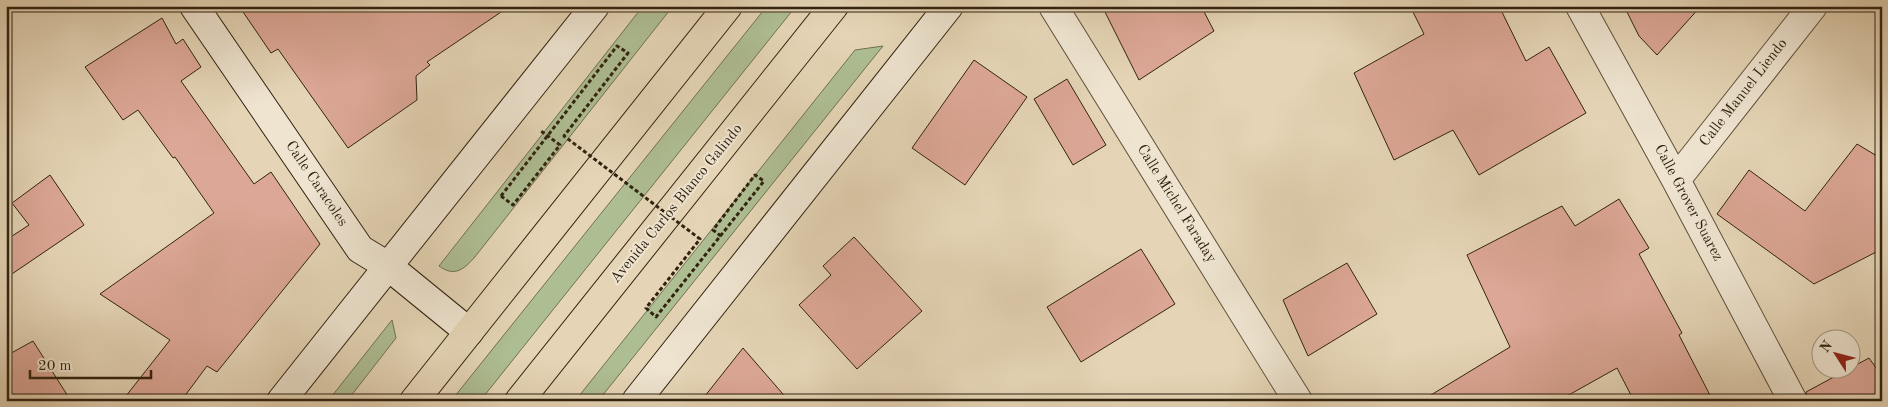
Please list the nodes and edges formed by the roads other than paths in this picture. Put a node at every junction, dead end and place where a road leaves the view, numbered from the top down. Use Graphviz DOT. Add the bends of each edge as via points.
graph roads {
  1 [pos="194,6"];
  2 [pos="595,6"];
  3 [pos="728,6"];
  4 [pos="834,6"];
  5 [pos="950,6"];
  6 [pos="1053,6"];
  7 [pos="1580,6"];
  8 [pos="1812,6"];
  9 [pos="1676,180"];
  10 [pos="388,266"];
  11 [pos="469,332"];
  12 [pos="281,401"];
  13 [pos="414,401"];
  14 [pos="520,401"];
  15 [pos="636,401"];
  16 [pos="1298,401"];
  17 [pos="1792,401"];
  1 -- 10 [label="street, Calle Caracoles" via="360,250"];
  2 -- 10 [label="street"];
  3 -- 11 [label="highway"];
  4 -- 14 [label="highway, Avenida Carlos Blanco Galindo"];
  5 -- 15 [label="street"];
  6 -- 16 [label="street, Calle Michel Faraday"];
  7 -- 9 [label="street, Calle Grover Suarez"];
  8 -- 9 [label="street, Calle Manuel Liendo"];
  9 -- 17 [label="street, Calle Grover Suarez"];
  10 -- 11 [label="street, Calle Caracoles"];
  10 -- 12 [label="street"];
  11 -- 13 [label="highway"];
}
